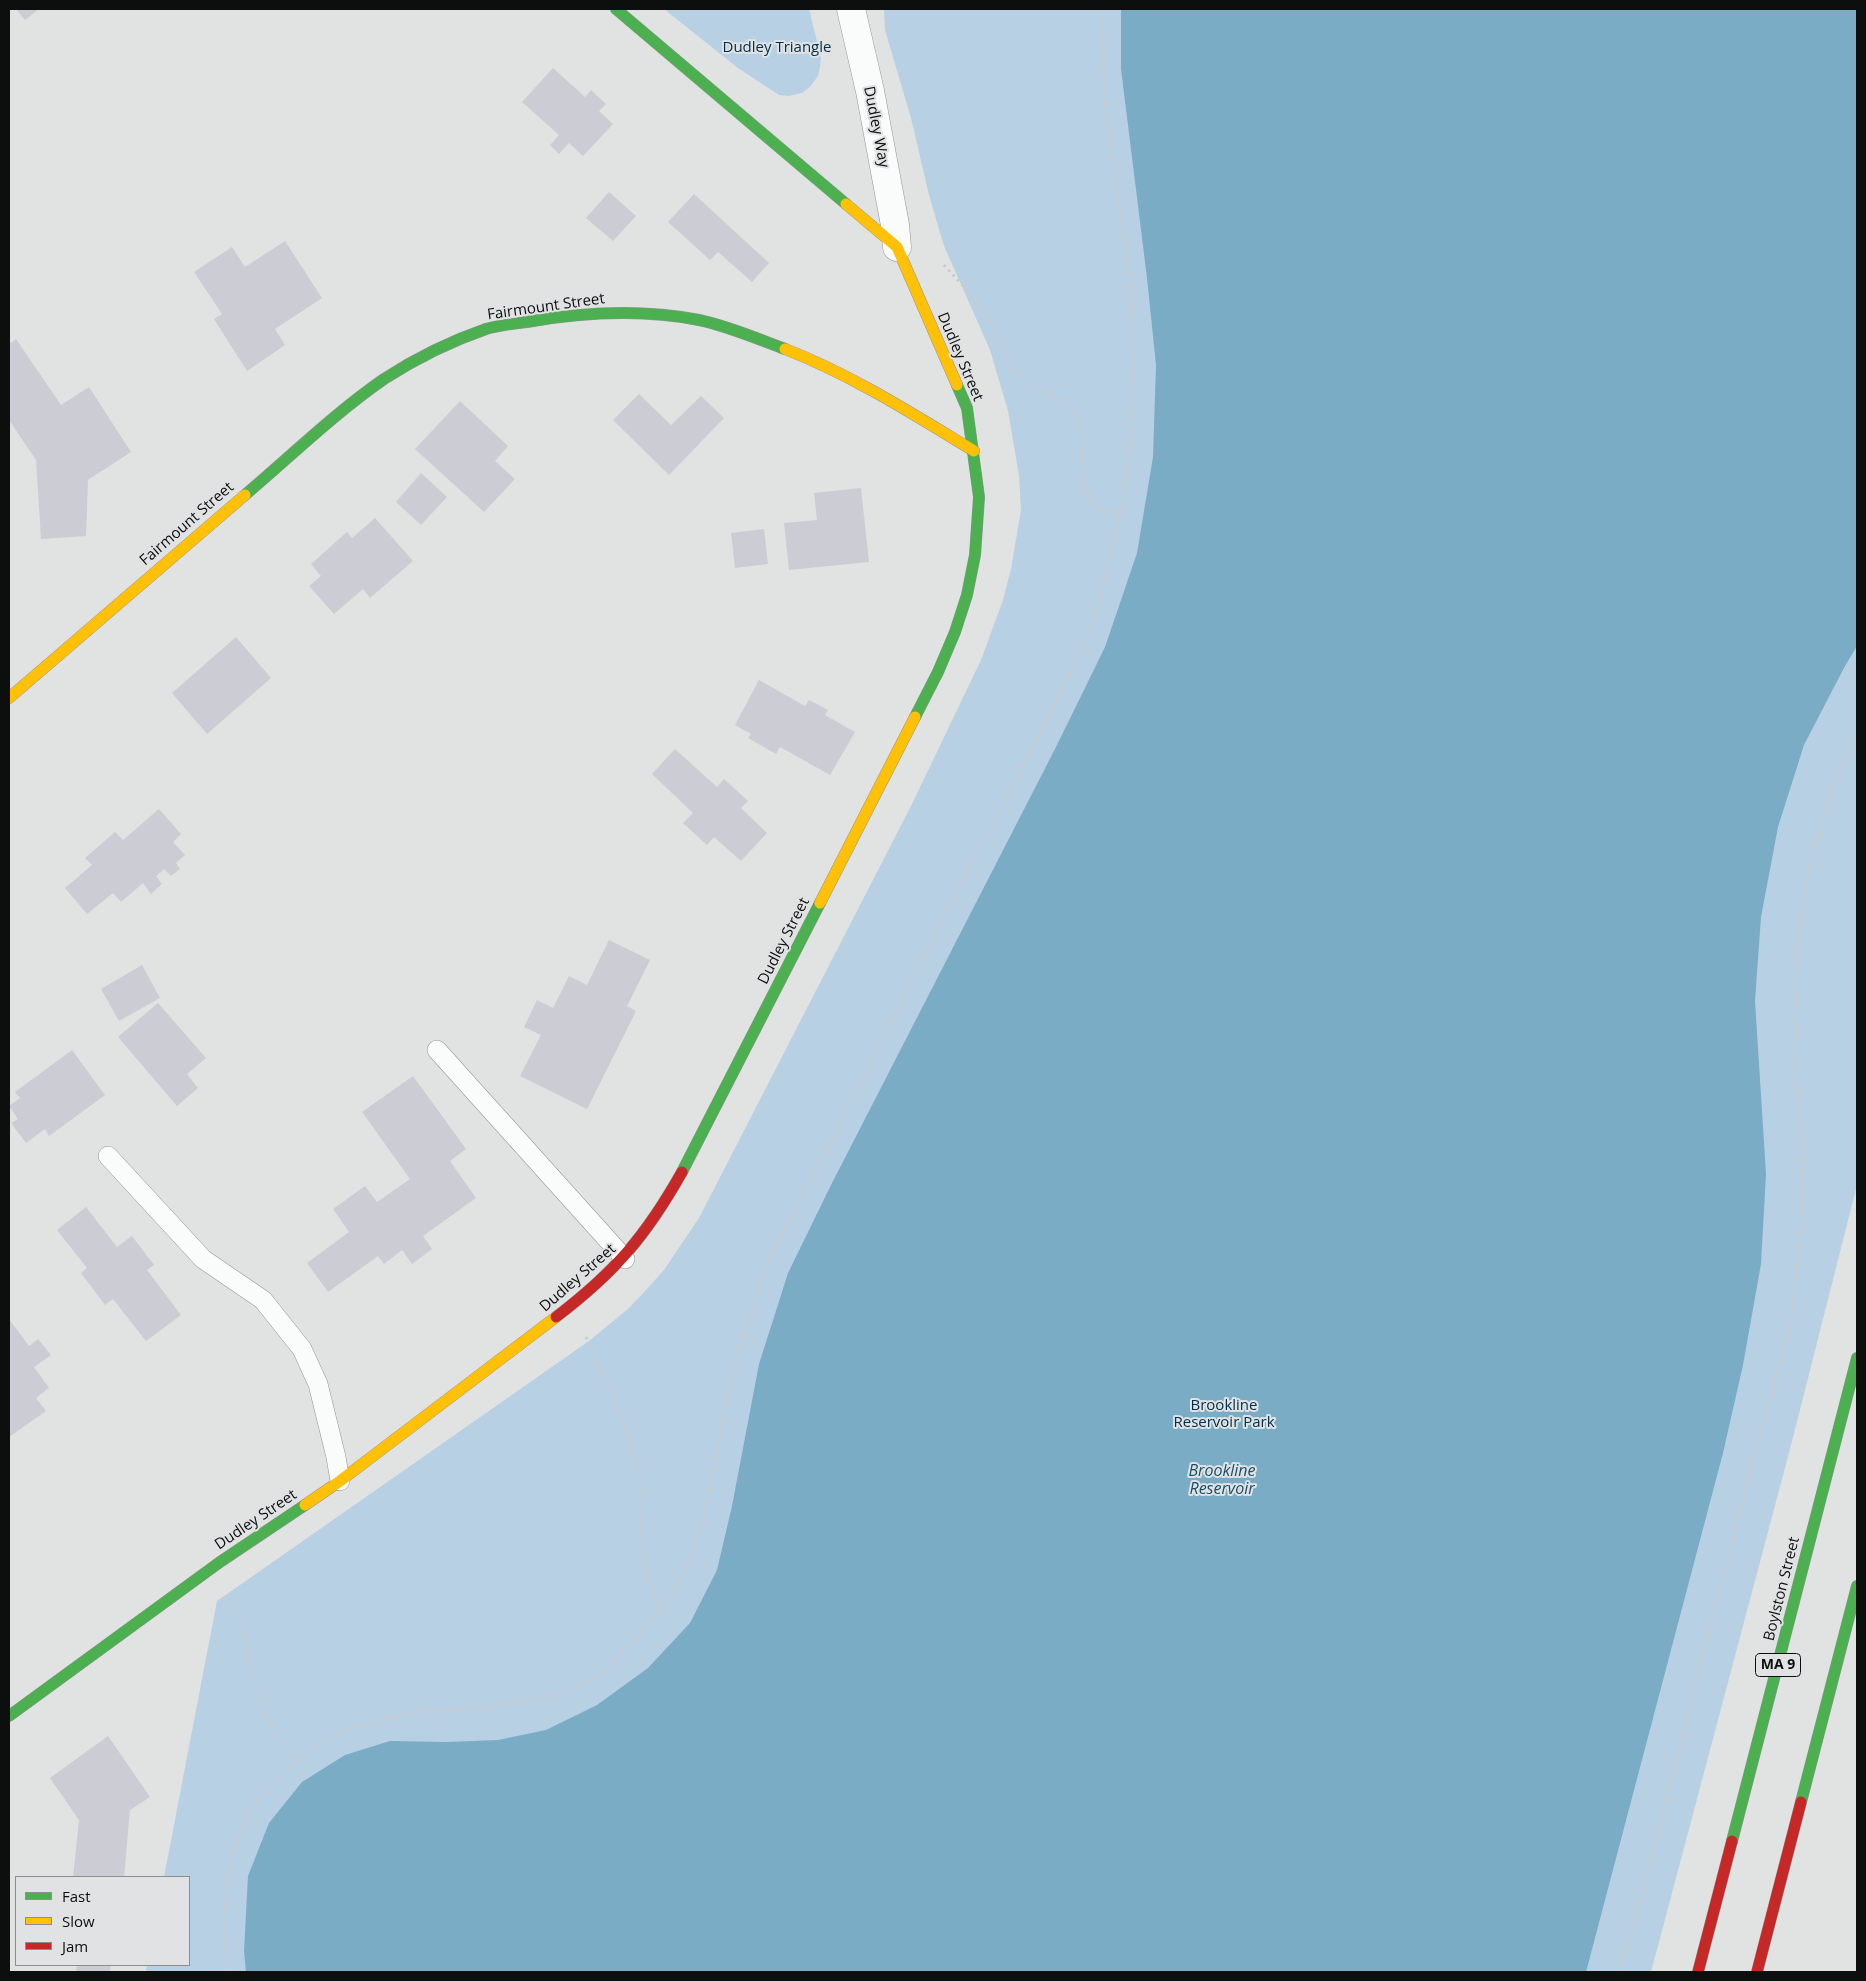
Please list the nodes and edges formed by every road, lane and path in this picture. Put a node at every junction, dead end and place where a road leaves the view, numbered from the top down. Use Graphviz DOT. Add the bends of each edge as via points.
graph roads {
  1 [pos="616,9"];
  2 [pos="851,9"];
  3 [pos="1102,9"];
  4 [pos="896,247"];
  5 [pos="938,259"];
  6 [pos="974,451"];
  7 [pos="1119,518"];
  8 [pos="9,698"];
  9 [pos="1857,734"];
  10 [pos="437,1050"];
  11 [pos="108,1156"];
  12 [pos="624,1259"];
  13 [pos="585,1335"];
  14 [pos="1857,1358"];
  15 [pos="340,1481"];
  16 [pos="1857,1586"];
  17 [pos="224,1587"];
  18 [pos="660,1611"];
  19 [pos="9,1716"];
  20 [pos="295,1763"];
  21 [pos="227,1972"];
  22 [pos="1619,1972"];
  23 [pos="1698,1972"];
  24 [pos="1757,1972"];
  1 -- 4 [label="main road, Dudley Street"];
  2 -- 4 [label="street, Dudley Way" via="872,101 895,225"];
  3 -- 7 [label="path" via="1105,102 1131,286 1132,428"];
  4 -- 6 [label="main road, Dudley Street" via="967,408"];
  5 -- 7 [label="path" via="985,313 1013,366 1026,383 1073,409 1083,436 1084,484 1093,503"];
  6 -- 8 [label="main road, Fairmount Street" via="880,394 802,356 700,320 606,312 487,329 415,361 355,401"];
  6 -- 12 [label="main road, Dudley Street" via="979,497 975,555 955,632 917,714 690,1159 645,1234"];
  7 -- 18 [label="path" via="1096,616 1054,708 931,941 773,1253 745,1332 728,1396 703,1523 682,1577"];
  9 -- 22 [label="path" via="1828,799 1806,885 1794,976 1802,1222 1792,1320"];
  10 -- 12 [label="lane"];
  11 -- 15 [label="lane" via="203,1259 263,1300 302,1350 318,1384"];
  12 -- 15 [label="main road, Dudley Street" via="585,1295"];
  13 -- 18 [label="path" via="632,1445 643,1487 641,1537 645,1565"];
  14 -- 23 [label="main road, Boylston Street / MA 9"];
  15 -- 19 [label="main road, Dudley Street" via="220,1562"];
  16 -- 24 [label="main road"];
  17 -- 20 [label="path" via="244,1632 261,1706"];
  18 -- 20 [label="path" via="608,1668 581,1686 544,1699 480,1709 414,1712 352,1728 315,1746"];
  20 -- 21 [label="path" via="249,1813 230,1860 224,1914"];
}
